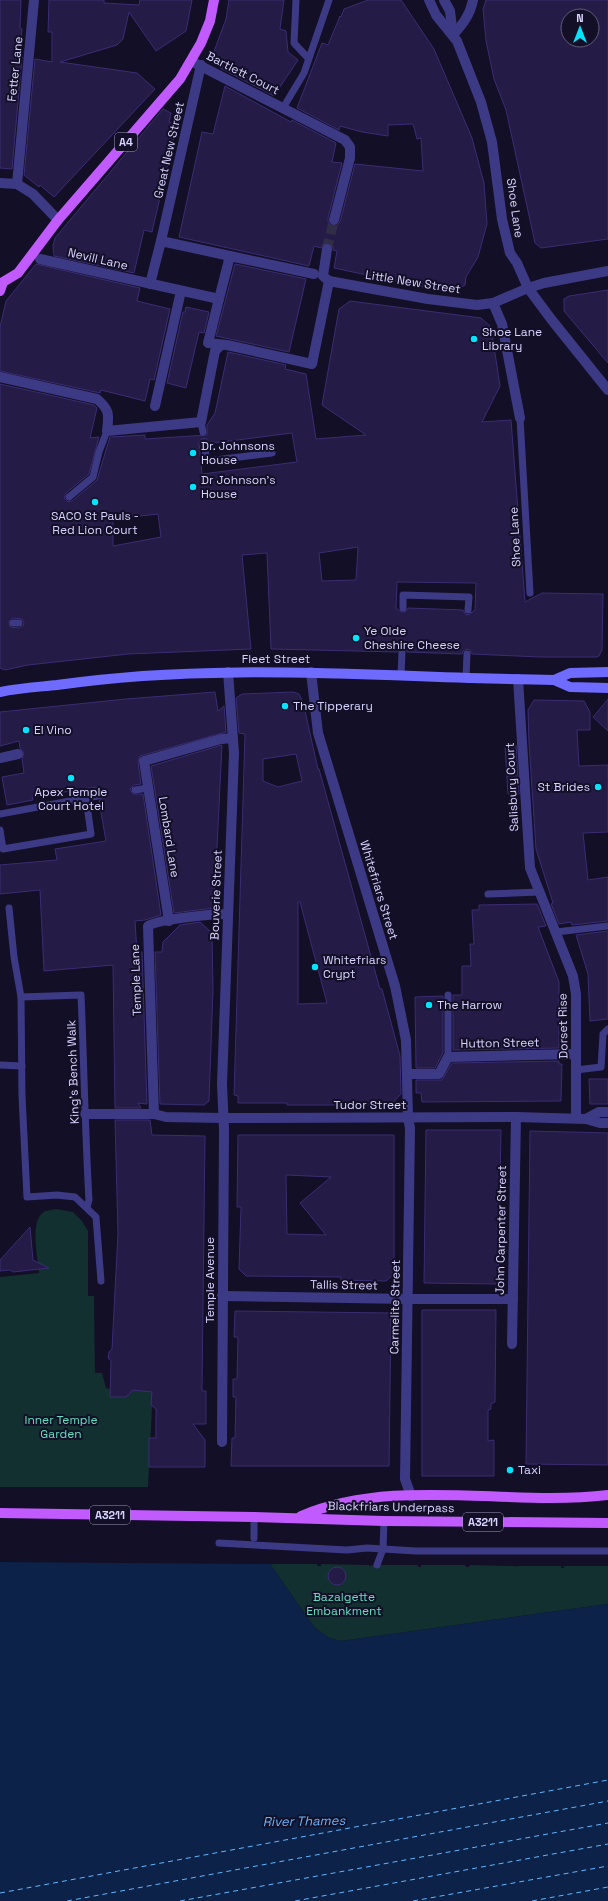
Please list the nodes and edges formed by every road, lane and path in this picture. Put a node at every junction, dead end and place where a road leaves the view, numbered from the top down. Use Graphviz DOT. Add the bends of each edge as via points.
graph roads {
  1 [pos="34,0"];
  2 [pos="214,0"];
  3 [pos="296,0"];
  4 [pos="329,0"];
  5 [pos="429,0"];
  6 [pos="444,0"];
  7 [pos="474,0"];
  8 [pos="453,34"];
  9 [pos="308,58"];
  10 [pos="192,61"];
  11 [pos="202,65"];
  12 [pos="283,108"];
  13 [pos="0,182"];
  14 [pos="18,184"];
  15 [pos="58,220"];
  16 [pos="334,220"];
  17 [pos="161,241"];
  18 [pos="327,249"];
  19 [pos="230,256"];
  20 [pos="40,259"];
  21 [pos="608,271"];
  22 [pos="314,274"];
  23 [pos="329,281"];
  24 [pos="1,284"];
  25 [pos="150,284"];
  26 [pos="528,288"];
  27 [pos="181,291"];
  28 [pos="219,299"];
  29 [pos="493,303"];
  30 [pos="221,345"];
  31 [pos="0,377"];
  32 [pos="608,390"];
  33 [pos="154,406"];
  34 [pos="520,418"];
  35 [pos="202,422"];
  36 [pos="107,431"];
  37 [pos="204,432"];
  38 [pos="204,443"];
  39 [pos="272,453"];
  40 [pos="69,497"];
  41 [pos="530,593"];
  42 [pos="403,608"];
  43 [pos="468,610"];
  44 [pos="402,652"];
  45 [pos="467,654"];
  46 [pos="228,672"];
  47 [pos="311,672"];
  48 [pos="608,672"];
  49 [pos="401,675"];
  50 [pos="466,678"];
  51 [pos="518,679"];
  52 [pos="554,680"];
  53 [pos="608,688"];
  54 [pos="0,692"];
  55 [pos="233,738"];
  56 [pos="18,754"];
  57 [pos="0,758"];
  58 [pos="148,788"];
  59 [pos="135,790"];
  60 [pos="98,796"];
  61 [pos="86,798"];
  62 [pos="0,814"];
  63 [pos="0,830"];
  64 [pos="539,892"];
  65 [pos="488,894"];
  66 [pos="9,908"];
  67 [pos="227,914"];
  68 [pos="169,921"];
  69 [pos="608,926"];
  70 [pos="556,932"];
  71 [pos="448,996"];
  72 [pos="21,997"];
  73 [pos="608,1029"];
  74 [pos="576,1054"];
  75 [pos="448,1057"];
  76 [pos="0,1065"];
  77 [pos="22,1066"];
  78 [pos="576,1070"];
  79 [pos="407,1074"];
  80 [pos="608,1112"];
  81 [pos="85,1114"];
  82 [pos="154,1114"];
  83 [pos="516,1117"];
  84 [pos="222,1118"];
  85 [pos="408,1118"];
  86 [pos="581,1119"];
  87 [pos="608,1123"];
  88 [pos="87,1208"];
  89 [pos="101,1281"];
  90 [pos="222,1296"];
  91 [pos="409,1299"];
  92 [pos="513,1299"];
  93 [pos="512,1344"];
  94 [pos="222,1442"];
  95 [pos="608,1495"];
  96 [pos="411,1496"];
  97 [pos="0,1513"];
  98 [pos="254,1516"];
  99 [pos="298,1518"];
  100 [pos="384,1521"];
  101 [pos="608,1523"];
  102 [pos="254,1538"];
  103 [pos="219,1543"];
  104 [pos="383,1549"];
  105 [pos="608,1551"];
  106 [pos="378,1565"];
  1 -- 14 [label="street, Fetter Lane"];
  2 -- 10 [label="main road, A4" via="210,21"];
  3 -- 9 [label="lane" via="294,43"];
  4 -- 9 [label="lane"];
  5 -- 8 [label="street" via="436,15"];
  6 -- 8 [label="street" via="450,11"];
  7 -- 8 [label="street" via="464,23"];
  8 -- 26 [label="street, Shoe Lane" via="479,95 492,142 506,241"];
  9 -- 12 [label="lane" via="304,74"];
  10 -- 11 [label="street, Bartlett Court"];
  10 -- 15 [label="main road, A4" via="180,79"];
  11 -- 12 [label="street, Bartlett Court"];
  11 -- 17 [label="street, Great New Street"];
  12 -- 16 [label="street, Bartlett Court" via="345,140 350,147 350,158"];
  13 -- 14 [label="street"];
  14 -- 15 [label="street" via="33,194"];
  15 -- 24 [label="main road, A4" via="18,273"];
  17 -- 19 [label="street"];
  17 -- 25 [label="street, Great New Street"];
  18 -- 23 [label="street" via="323,276"];
  19 -- 22 [label="street"];
  19 -- 28 [label="street"];
  20 -- 25 [label="street, Nevill Lane"];
  21 -- 26 [label="street"];
  23 -- 29 [label="street, Little New Street" via="477,305"];
  23 -- 30 [label="street" via="312,364"];
  25 -- 27 [label="street, Nevill Lane"];
  26 -- 29 [label="street"];
  26 -- 32 [label="street, Shoe Lane"];
  27 -- 28 [label="street, Nevill Lane"];
  27 -- 33 [label="street"];
  28 -- 30 [label="street" via="208,342"];
  29 -- 34 [label="street, Shoe Lane" via="502,324"];
  30 -- 35 [label="street" via="215,350"];
  31 -- 36 [label="street" via="97,399 106,406 109,417"];
  34 -- 41 [label="lane, Shoe Lane"];
  35 -- 36 [label="street"];
  35 -- 37 [label="lane"];
  36 -- 40 [label="lane" via="94,477"];
  38 -- 39 [label="lane" via="207,461"];
  42 -- 43 [label="lane" via="403,595 469,597"];
  44 -- 49 [label="lane"];
  45 -- 50 [label="lane"];
  46 -- 47 [label="street, Fleet Street"];
  46 -- 54 [label="street, Fleet Street" via="107,678"];
  46 -- 55 [label="street, Bouverie Street"];
  47 -- 49 [label="street, Fleet Street"];
  47 -- 79 [label="street, Whitefriars Street" via="318,733 395,986 406,1040"];
  48 -- 52 [label="street, Fleet Street" via="570,673"];
  49 -- 50 [label="street, Fleet Street"];
  50 -- 51 [label="street, Fleet Street"];
  51 -- 52 [label="street, Fleet Street"];
  51 -- 64 [label="street, Salisbury Court" via="530,868"];
  52 -- 53 [label="street, Fleet Street" via="570,687"];
  55 -- 58 [label="street, Lombard Lane" via="146,759 144,761"];
  55 -- 67 [label="street, Bouverie Street" via="231,863"];
  56 -- 57 [label="street"];
  58 -- 59 [label="lane"];
  58 -- 68 [label="street, Lombard Lane"];
  60 -- 61 [label="lane"];
  61 -- 62 [label="lane"];
  61 -- 63 [label="lane" via="92,834 4,849"];
  64 -- 65 [label="lane"];
  64 -- 70 [label="street, Dorset Rise"];
  66 -- 72 [label="lane"];
  67 -- 68 [label="street, Temple Lane"];
  67 -- 84 [label="street, Bouverie Street"];
  68 -- 82 [label="street, Temple Lane" via="152,924 148,929"];
  69 -- 70 [label="lane"];
  70 -- 74 [label="street, Dorset Rise" via="573,976 576,994"];
  71 -- 75 [label="lane"];
  72 -- 77 [label="lane"];
  72 -- 81 [label="lane, King's Bench Walk" via="80,995"];
  73 -- 78 [label="lane" via="603,1034 601,1067"];
  74 -- 75 [label="street, Hutton Street"];
  74 -- 78 [label="street, Dorset Rise"];
  75 -- 79 [label="street" via="439,1074"];
  76 -- 77 [label="lane"];
  77 -- 88 [label="lane" via="27,1196 75,1197"];
  78 -- 86 [label="street, Dorset Rise"];
  79 -- 85 [label="street, Whitefriars Street"];
  80 -- 86 [label="street, Tudor Street" via="599,1112"];
  81 -- 82 [label="street, Tudor Street"];
  81 -- 88 [label="lane, King's Bench Walk" via="89,1200"];
  82 -- 84 [label="street, Tudor Street"];
  83 -- 85 [label="street, Tudor Street"];
  83 -- 86 [label="street, Tudor Street"];
  83 -- 92 [label="street, John Carpenter Street"];
  84 -- 85 [label="street, Tudor Street"];
  84 -- 90 [label="street, Temple Avenue"];
  85 -- 91 [label="street, Carmelite Street"];
  86 -- 87 [label="street, Tudor Street"];
  88 -- 89 [label="lane" via="96,1217"];
  90 -- 91 [label="street, Tallis Street"];
  90 -- 94 [label="street, Temple Avenue"];
  91 -- 92 [label="street, Tallis Street"];
  91 -- 96 [label="street, Carmelite Street" via="405,1479"];
  92 -- 93 [label="street, John Carpenter Street"];
  95 -- 96 [label="main road, A3211"];
  96 -- 99 [label="main road, A3211" via="363,1498 331,1505"];
  97 -- 98 [label="main road, Blackfriars Underpass / A3211"];
  98 -- 99 [label="main road, Blackfriars Underpass / A3211"];
  98 -- 102 [label="lane"];
  99 -- 100 [label="main road, Blackfriars Underpass / A3211"];
  100 -- 101 [label="main road, Blackfriars Underpass / A3211"];
  100 -- 104 [label="lane"];
  103 -- 104 [label="lane" via="339,1550"];
  104 -- 105 [label="lane"];
  104 -- 106 [label="lane"];
}
